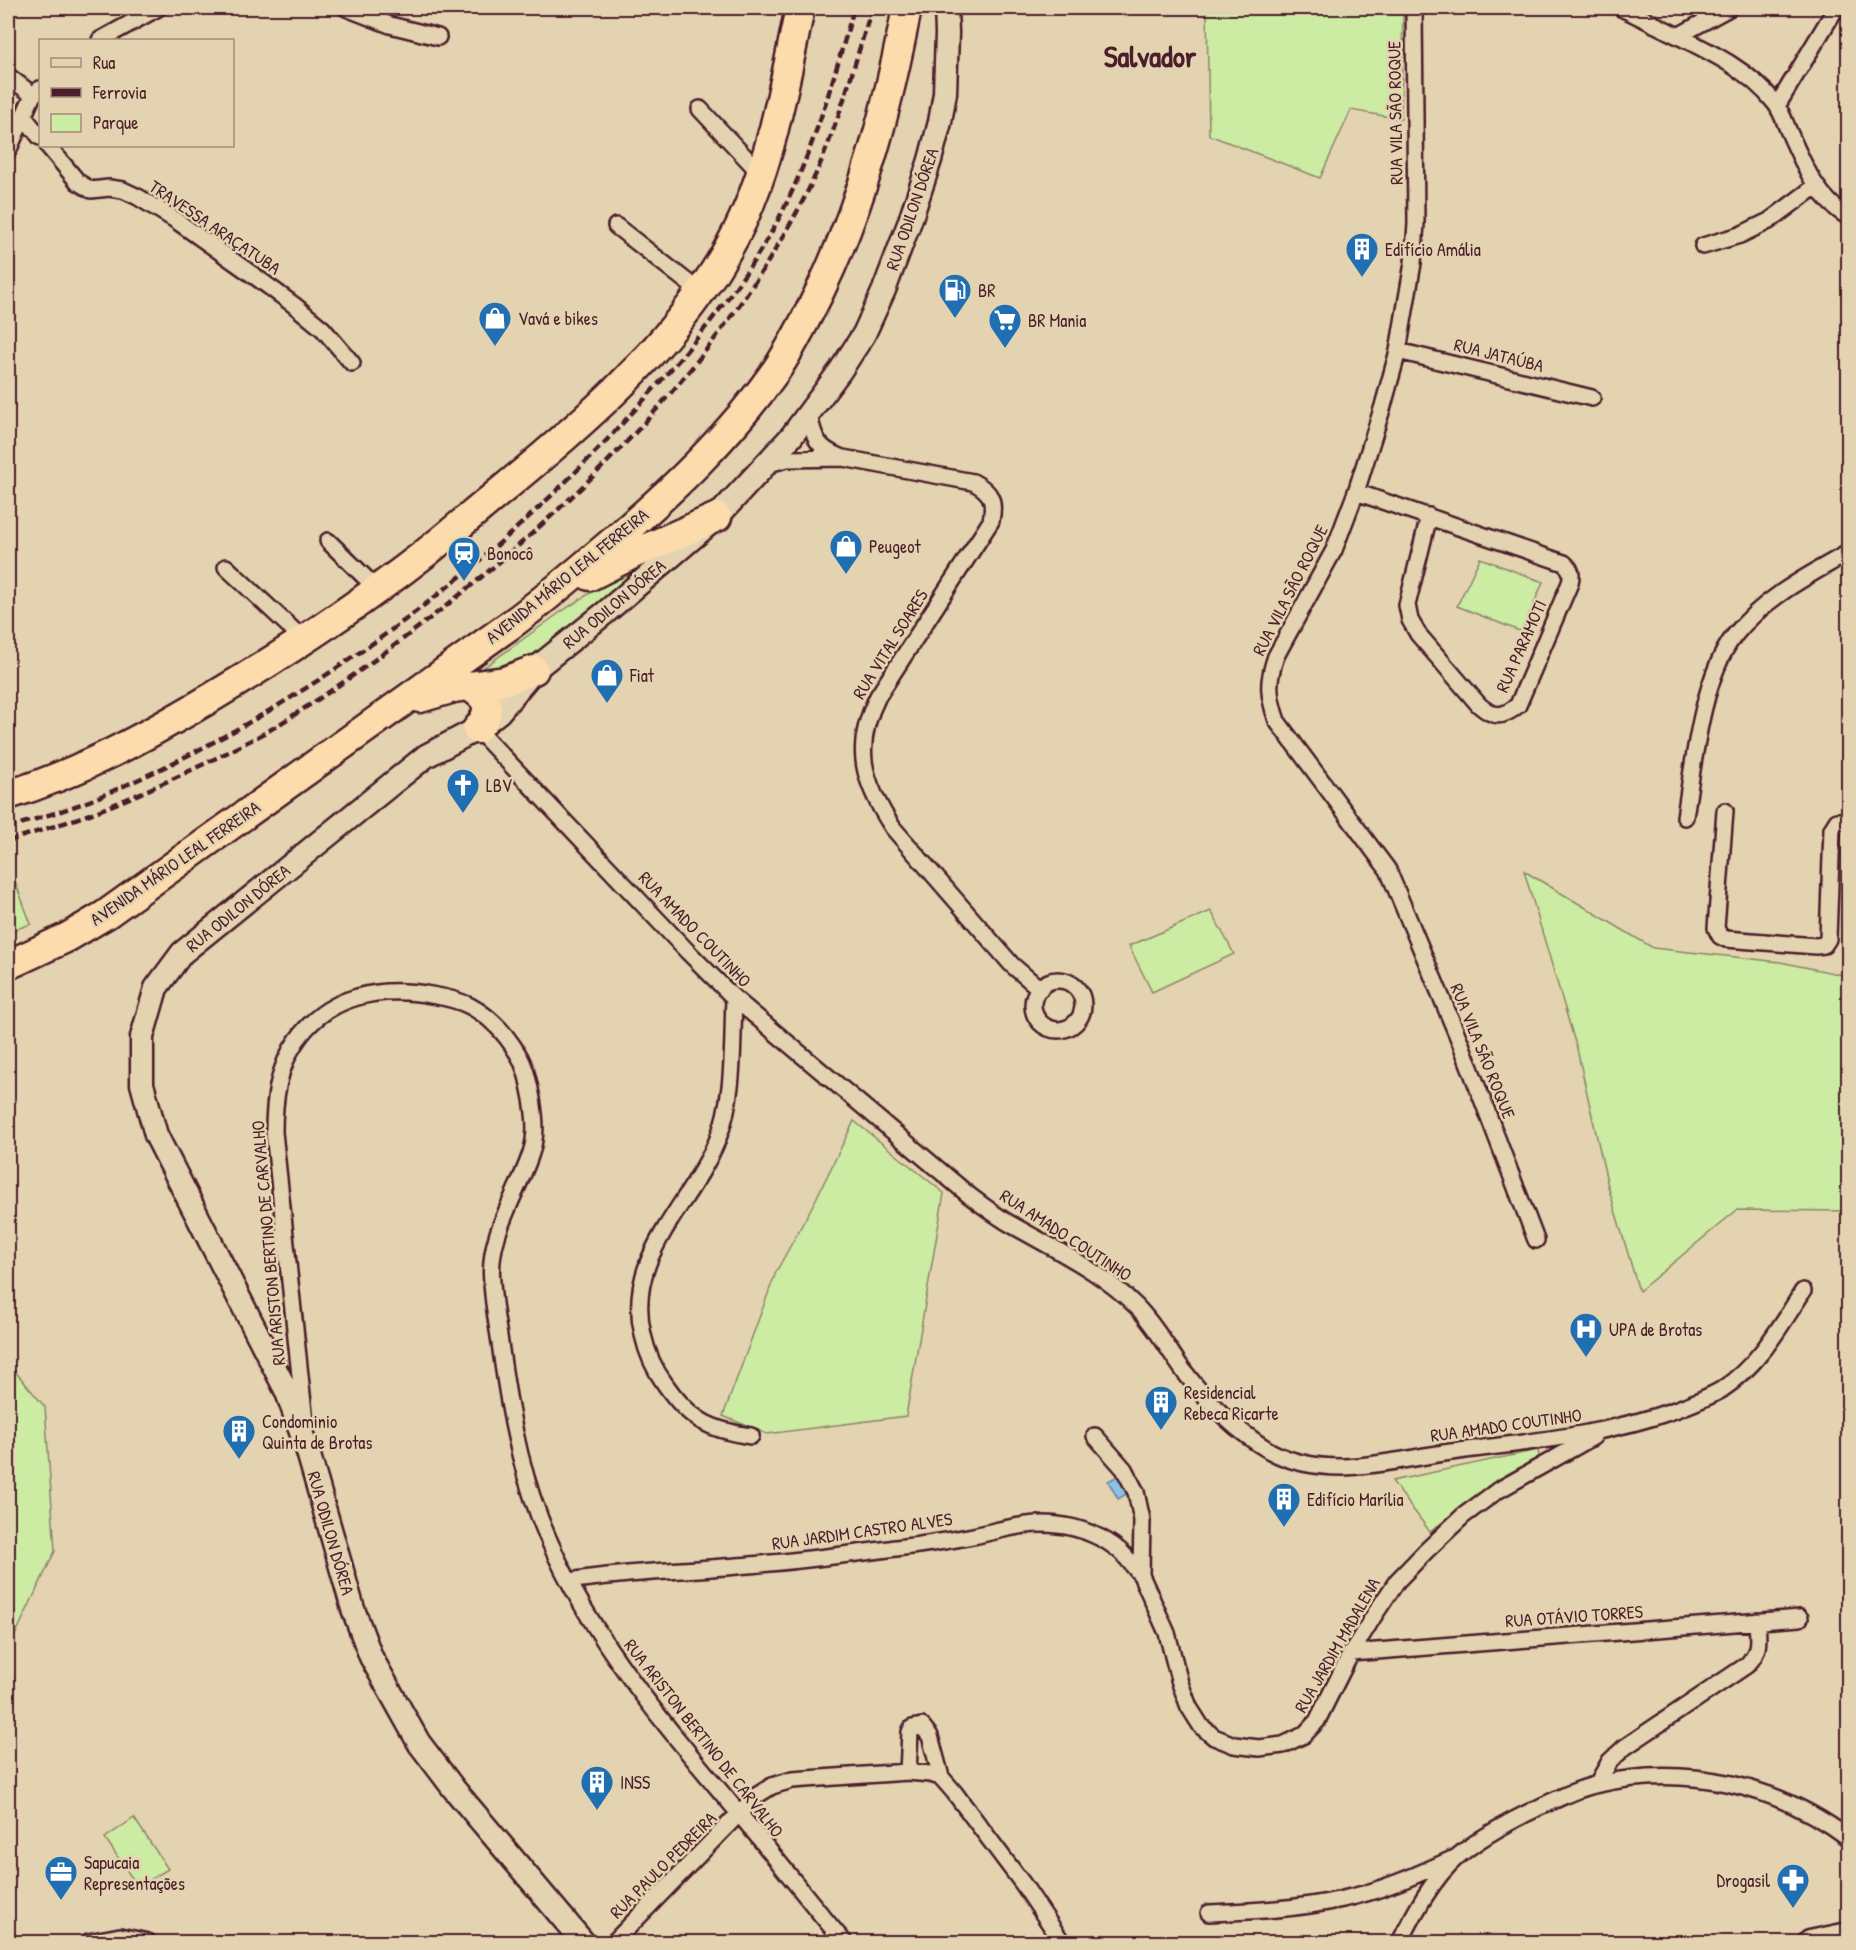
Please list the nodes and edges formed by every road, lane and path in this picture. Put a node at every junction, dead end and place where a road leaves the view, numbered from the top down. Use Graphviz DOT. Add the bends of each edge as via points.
graph roads {
  1 [pos="158,8"];
  2 [pos="346,8"];
  3 [pos="789,8"];
  4 [pos="800,8"];
  5 [pos="907,8"];
  6 [pos="946,8"];
  7 [pos="1414,8"];
  8 [pos="1621,8"];
  9 [pos="1729,8"];
  10 [pos="1836,8"];
  11 [pos="1678,36"];
  12 [pos="438,37"];
  13 [pos="102,39"];
  14 [pos="793,42"];
  15 [pos="8,76"];
  16 [pos="37,92"];
  17 [pos="1777,106"];
  18 [pos="700,109"];
  19 [pos="24,117"];
  20 [pos="39,136"];
  21 [pos="49,147"];
  22 [pos="8,151"];
  23 [pos="760,173"];
  24 [pos="1816,186"];
  25 [pos="1848,217"];
  26 [pos="616,226"];
  27 [pos="1703,246"];
  28 [pos="700,292"];
  29 [pos="1398,351"];
  30 [pos="352,363"];
  31 [pos="1592,398"];
  32 [pos="809,415"];
  33 [pos="843,458"];
  34 [pos="768,464"];
  35 [pos="1356,492"];
  36 [pos="1429,516"];
  37 [pos="717,517"];
  38 [pos="328,541"];
  39 [pos="1848,553"];
  40 [pos="226,567"];
  41 [pos="377,589"];
  42 [pos="545,599"];
  43 [pos="304,640"];
  44 [pos="534,670"];
  45 [pos="467,686"];
  46 [pos="400,704"];
  47 [pos="477,729"];
  48 [pos="8,795"];
  49 [pos="1725,811"];
  50 [pos="1685,817"];
  51 [pos="1848,821"];
  52 [pos="8,965"];
  53 [pos="1040,989"];
  54 [pos="734,998"];
  55 [pos="1536,1240"];
  56 [pos="1803,1291"];
  57 [pos="1604,1431"];
  58 [pos="751,1436"];
  59 [pos="1095,1436"];
  60 [pos="308,1452"];
  61 [pos="1141,1575"];
  62 [pos="570,1581"];
  63 [pos="1800,1618"];
  64 [pos="1757,1621"];
  65 [pos="1351,1653"];
  66 [pos="908,1772"];
  67 [pos="941,1778"];
  68 [pos="1597,1784"];
  69 [pos="740,1814"];
  70 [pos="1848,1839"];
  71 [pos="1458,1857"];
  72 [pos="1209,1913"];
  73 [pos="1848,1934"];
  74 [pos="88,1942"];
  75 [pos="148,1942"];
  76 [pos="583,1942"];
  77 [pos="614,1942"];
  78 [pos="844,1942"];
  79 [pos="1062,1942"];
  80 [pos="1400,1942"];
  81 [pos="1810,1942"];
  1 -- 13 [label="street"];
  2 -- 12 [label="street"];
  3 -- 14 [label="street"];
  4 -- 14 [label="highway"];
  5 -- 42 [label="highway, AVENIDA MÁRIO LEAL FERREIRA" via="872,159 851,220 805,322 778,368 710,451 653,507"];
  6 -- 32 [label="street, RUA ODILON DÓREA" via="945,93 930,160 910,221 864,334"];
  7 -- 29 [label="street, RUA VILA SÃO ROQUE" via="1416,224"];
  8 -- 11 [label="street"];
  9 -- 11 [label="street"];
  10 -- 17 [label="street"];
  11 -- 17 [label="street" via="1744,72"];
  14 -- 23 [label="highway"];
  15 -- 16 [label="street"];
  16 -- 19 [label="street"];
  17 -- 24 [label="street"];
  18 -- 23 [label="street"];
  19 -- 20 [label="street"];
  19 -- 22 [label="street"];
  21 -- 30 [label="street, TRAVESSA ARAÇATUBA" via="78,182 91,190 123,190 138,197 260,280 323,329"];
  23 -- 28 [label="highway" via="743,220"];
  24 -- 25 [label="street"];
  24 -- 27 [label="street" via="1769,221"];
  26 -- 28 [label="street"];
  28 -- 41 [label="highway" via="661,342 590,415 424,555"];
  29 -- 31 [label="street, RUA JATAÚBA"];
  29 -- 35 [label="street, RUA VILA SÃO ROQUE"];
  32 -- 33 [label="street, RUA VITAL SOARES" via="819,445"];
  32 -- 34 [label="street, RUA ODILON DÓREA"];
  33 -- 34 [label="street, RUA VITAL SOARES" via="787,459"];
  33 -- 53 [label="street, RUA VITAL SOARES" via="973,482 985,488 992,499 991,521 868,716 864,761 868,783 893,828 1011,964"];
  34 -- 37 [label="street, RUA ODILON DÓREA"];
  35 -- 36 [label="street, RUA PARAMOTI"];
  35 -- 55 [label="street, RUA VILA SÃO ROQUE" via="1334,550 1276,656 1269,679 1270,703 1277,722 1388,870 1461,1044"];
  36 -- 36 [label="street, RUA PARAMOTI" via="1407,605 1410,620 1488,712 1509,712 1518,705 1572,574 1564,563"];
  37 -- 42 [label="highway"];
  37 -- 44 [label="street, RUA ODILON DÓREA"];
  38 -- 41 [label="street"];
  39 -- 50 [label="street" via="1761,608 1720,659 1708,692"];
  40 -- 43 [label="street"];
  41 -- 43 [label="highway"];
  42 -- 46 [label="highway, AVENIDA MÁRIO LEAL FERREIRA"];
  43 -- 48 [label="highway" via="118,750"];
  44 -- 45 [label="highway" via="505,681"];
  44 -- 47 [label="street, RUA ODILON DÓREA" via="499,712"];
  45 -- 46 [label="highway"];
  45 -- 47 [label="highway" via="484,697 486,704 485,717"];
  46 -- 52 [label="highway, AVENIDA MÁRIO LEAL FERREIRA" via="105,915"];
  47 -- 54 [label="street, RUA AMADO COUTINHO"];
  47 -- 60 [label="street, RUA ODILON DÓREA" via="426,756 182,953 156,988 142,1036 142,1084 156,1135 287,1392"];
  49 -- 51 [label="street" via="1716,928 1726,939 1824,945 1828,939 1832,829 1837,821"];
  54 -- 57 [label="street, RUA AMADO COUTINHO" via="970,1196 1109,1283 1156,1329 1208,1400 1238,1429 1271,1452 1301,1464 1340,1467"];
  54 -- 58 [label="street" via="727,1107 717,1141 654,1248 638,1297 646,1350 677,1402 700,1422 725,1432"];
  56 -- 57 [label="street, RUA AMADO COUTINHO" via="1754,1362 1721,1389 1642,1422"];
  57 -- 65 [label="street, RUA JARDIM MADALENA" via="1497,1491 1463,1516 1397,1581"];
  59 -- 61 [label="street, RUA JARDIM MADALENA" via="1124,1469 1136,1492 1142,1520"];
  60 -- 62 [label="street, RUA ARISTON BERTINO DE CARVALHO" via="274,1132 276,1096 284,1065 297,1040 311,1025 355,996 411,991 469,1005 505,1035 520,1058 535,1113 531,1153 498,1232 491,1279 507,1393 524,1469 539,1515"];
  60 -- 76 [label="street, RUA ODILON DÓREA" via="353,1609 371,1657 393,1698 419,1743 454,1789"];
  61 -- 62 [label="street, RUA JARDIM CASTRO ALVES" via="1120,1551 1101,1539 1082,1530 1035,1523 913,1546 737,1567 636,1572"];
  61 -- 65 [label="street, RUA JARDIM MADALENA" via="1167,1633 1189,1707 1214,1737 1234,1745 1259,1748 1304,1736 1317,1721"];
  62 -- 69 [label="street, RUA ARISTON BERTINO DE CARVALHO" via="607,1647"];
  63 -- 64 [label="street, RUA OTÁVIO TORRES"];
  64 -- 65 [label="street, RUA OTÁVIO TORRES"];
  64 -- 68 [label="street" via="1758,1646 1747,1665 1625,1747 1610,1761"];
  66 -- 67 [label="street, RUA PAULO PEDREIRA"];
  66 -- 67 [label="street" via="910,1732 922,1726 930,1736"];
  66 -- 69 [label="street, RUA PAULO PEDREIRA" via="792,1780 756,1796"];
  67 -- 79 [label="street"];
  68 -- 70 [label="street" via="1659,1777 1740,1785 1815,1816"];
  68 -- 71 [label="street" via="1524,1814"];
  69 -- 77 [label="street, RUA PAULO PEDREIRA"];
  69 -- 78 [label="street, RUA ARISTON BERTINO DE CARVALHO"];
  71 -- 72 [label="street" via="1344,1899"];
  71 -- 80 [label="street" via="1430,1888"];
  73 -- 81 [label="street"];
  74 -- 75 [label="street" via="120,1936"];
}
